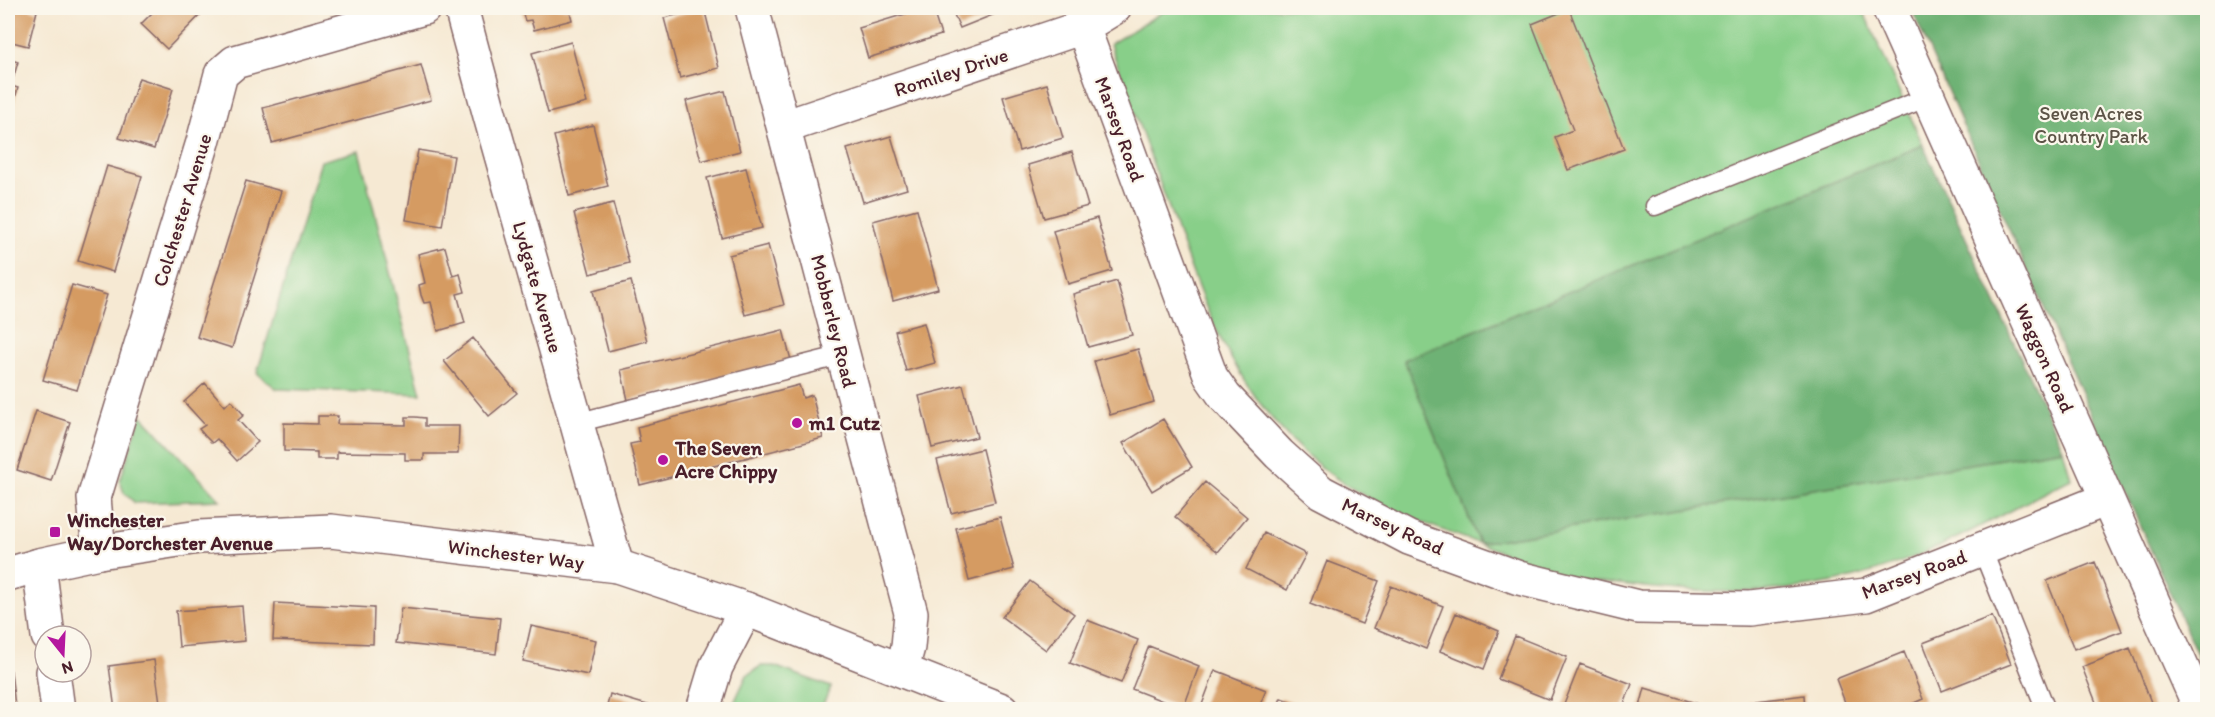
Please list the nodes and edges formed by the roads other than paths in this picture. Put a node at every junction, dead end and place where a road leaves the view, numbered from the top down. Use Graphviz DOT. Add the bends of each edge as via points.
graph roads {
  1 [pos="424,8"];
  2 [pos="461,8"];
  3 [pos="752,8"];
  4 [pos="1114,8"];
  5 [pos="1889,8"];
  6 [pos="1083,27"];
  7 [pos="1929,97"];
  8 [pos="784,127"];
  9 [pos="1655,206"];
  10 [pos="843,355"];
  11 [pos="576,423"];
  12 [pos="2107,499"];
  13 [pos="1982,549"];
  14 [pos="99,552"];
  15 [pos="39,565"];
  16 [pos="617,566"];
  17 [pos="8,574"];
  18 [pos="746,609"];
  19 [pos="46,624"];
  20 [pos="902,669"];
  21 [pos="55,684"];
  22 [pos="58,710"];
  23 [pos="704,710"];
  24 [pos="1002,710"];
  25 [pos="2046,710"];
  26 [pos="2201,710"];
  1 -- 14 [label="street, Colchester Avenue" via="235,62 221,75 94,498"];
  2 -- 11 [label="street, Lydgate Avenue"];
  3 -- 8 [label="street, Mobberley Road"];
  4 -- 6 [label="street, Romiley Drive"];
  5 -- 7 [label="street, Waggon Road"];
  6 -- 8 [label="street, Romiley Drive"];
  6 -- 13 [label="street, Marsey Road" via="1211,377 1225,398 1321,492 1409,538 1519,578 1638,607 1749,609 1866,594"];
  7 -- 9 [label="lane"];
  7 -- 12 [label="street, Waggon Road"];
  8 -- 10 [label="street, Mobberley Road"];
  10 -- 11 [label="lane"];
  10 -- 20 [label="street, Mobberley Road" via="911,613"];
  11 -- 16 [label="street, Lydgate Avenue"];
  12 -- 13 [label="street, Marsey Road"];
  12 -- 26 [label="street, Waggon Road"];
  13 -- 25 [label="lane, Marsey Road"];
  14 -- 15 [label="street, Winchester Way"];
  14 -- 16 [label="street, Winchester Way" via="199,537 332,531"];
  15 -- 17 [label="street, Winchester Way"];
  15 -- 19 [label="street"];
  16 -- 18 [label="street, Winchester Way"];
  18 -- 20 [label="street, Winchester Way"];
  18 -- 23 [label="street" via="716,667"];
  20 -- 24 [label="street, Winchester Way"];
  21 -- 22 [label="street"];
}
